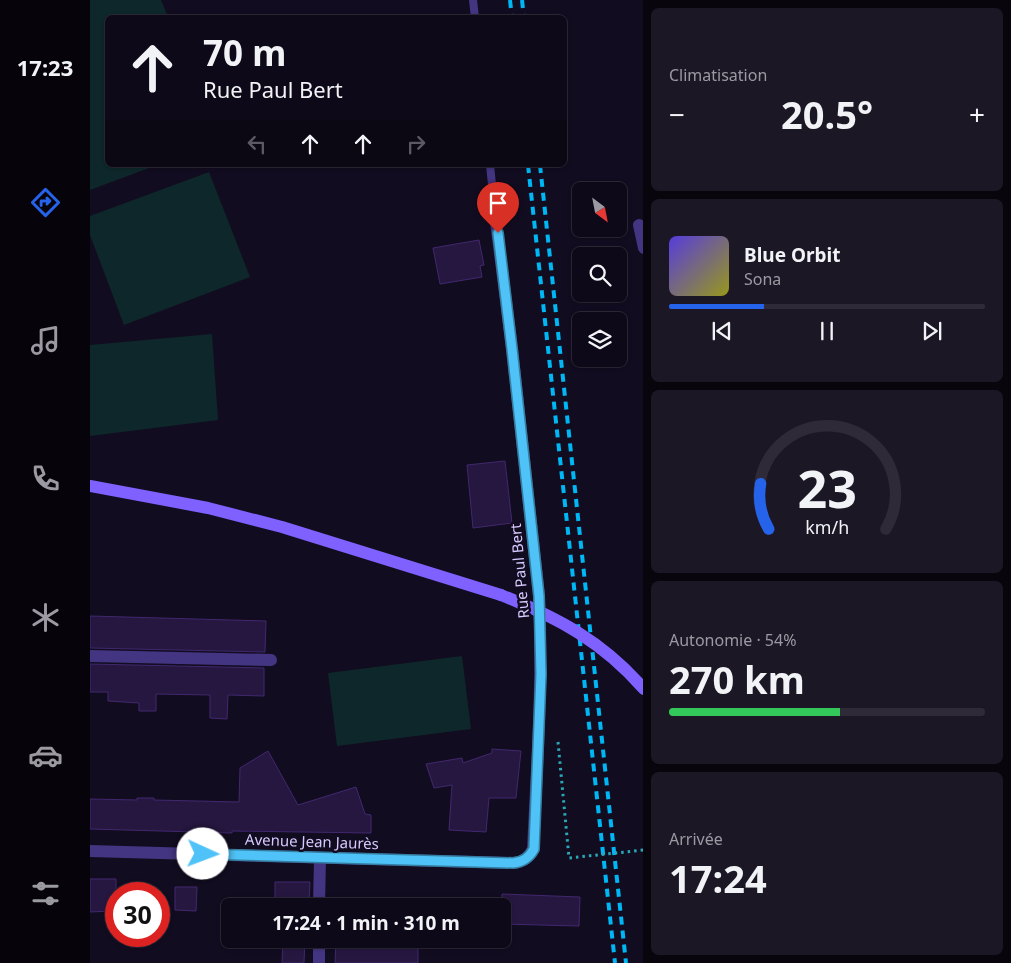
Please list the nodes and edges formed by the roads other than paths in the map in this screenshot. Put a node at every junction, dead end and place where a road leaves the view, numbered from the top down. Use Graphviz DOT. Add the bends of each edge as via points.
graph roads {
  1 [pos="474,0"];
  2 [pos="475,15"];
  3 [pos="490,167"];
  4 [pos="495,214"];
  5 [pos="639,225"];
  6 [pos="643,243"];
  7 [pos="90,486"];
  8 [pos="90,656"];
  9 [pos="271,660"];
  10 [pos="643,688"];
  11 [pos="90,851"];
  12 [pos="320,858"];
  13 [pos="413,861"];
  14 [pos="320,898"];
  15 [pos="319,948"];
  16 [pos="319,963"];
  1 -- 2 [label="lane"];
  3 -- 4 [label="lane, Rue Paul Bert"];
  4 -- 13 [label="street, Rue Paul Bert" via="539,596 541,674 534,849 522,862 513,863"];
  5 -- 6 [label="street"];
  7 -- 10 [label="main road, bridge" via="208,508 282,527 500,595 543,612 581,634 616,659"];
  8 -- 9 [label="street"];
  11 -- 12 [label="street, Avenue Jean Jaurès"];
  12 -- 13 [label="street, Avenue Jean Jaurès"];
  12 -- 14 [label="street"];
  15 -- 16 [label="street"];
}
